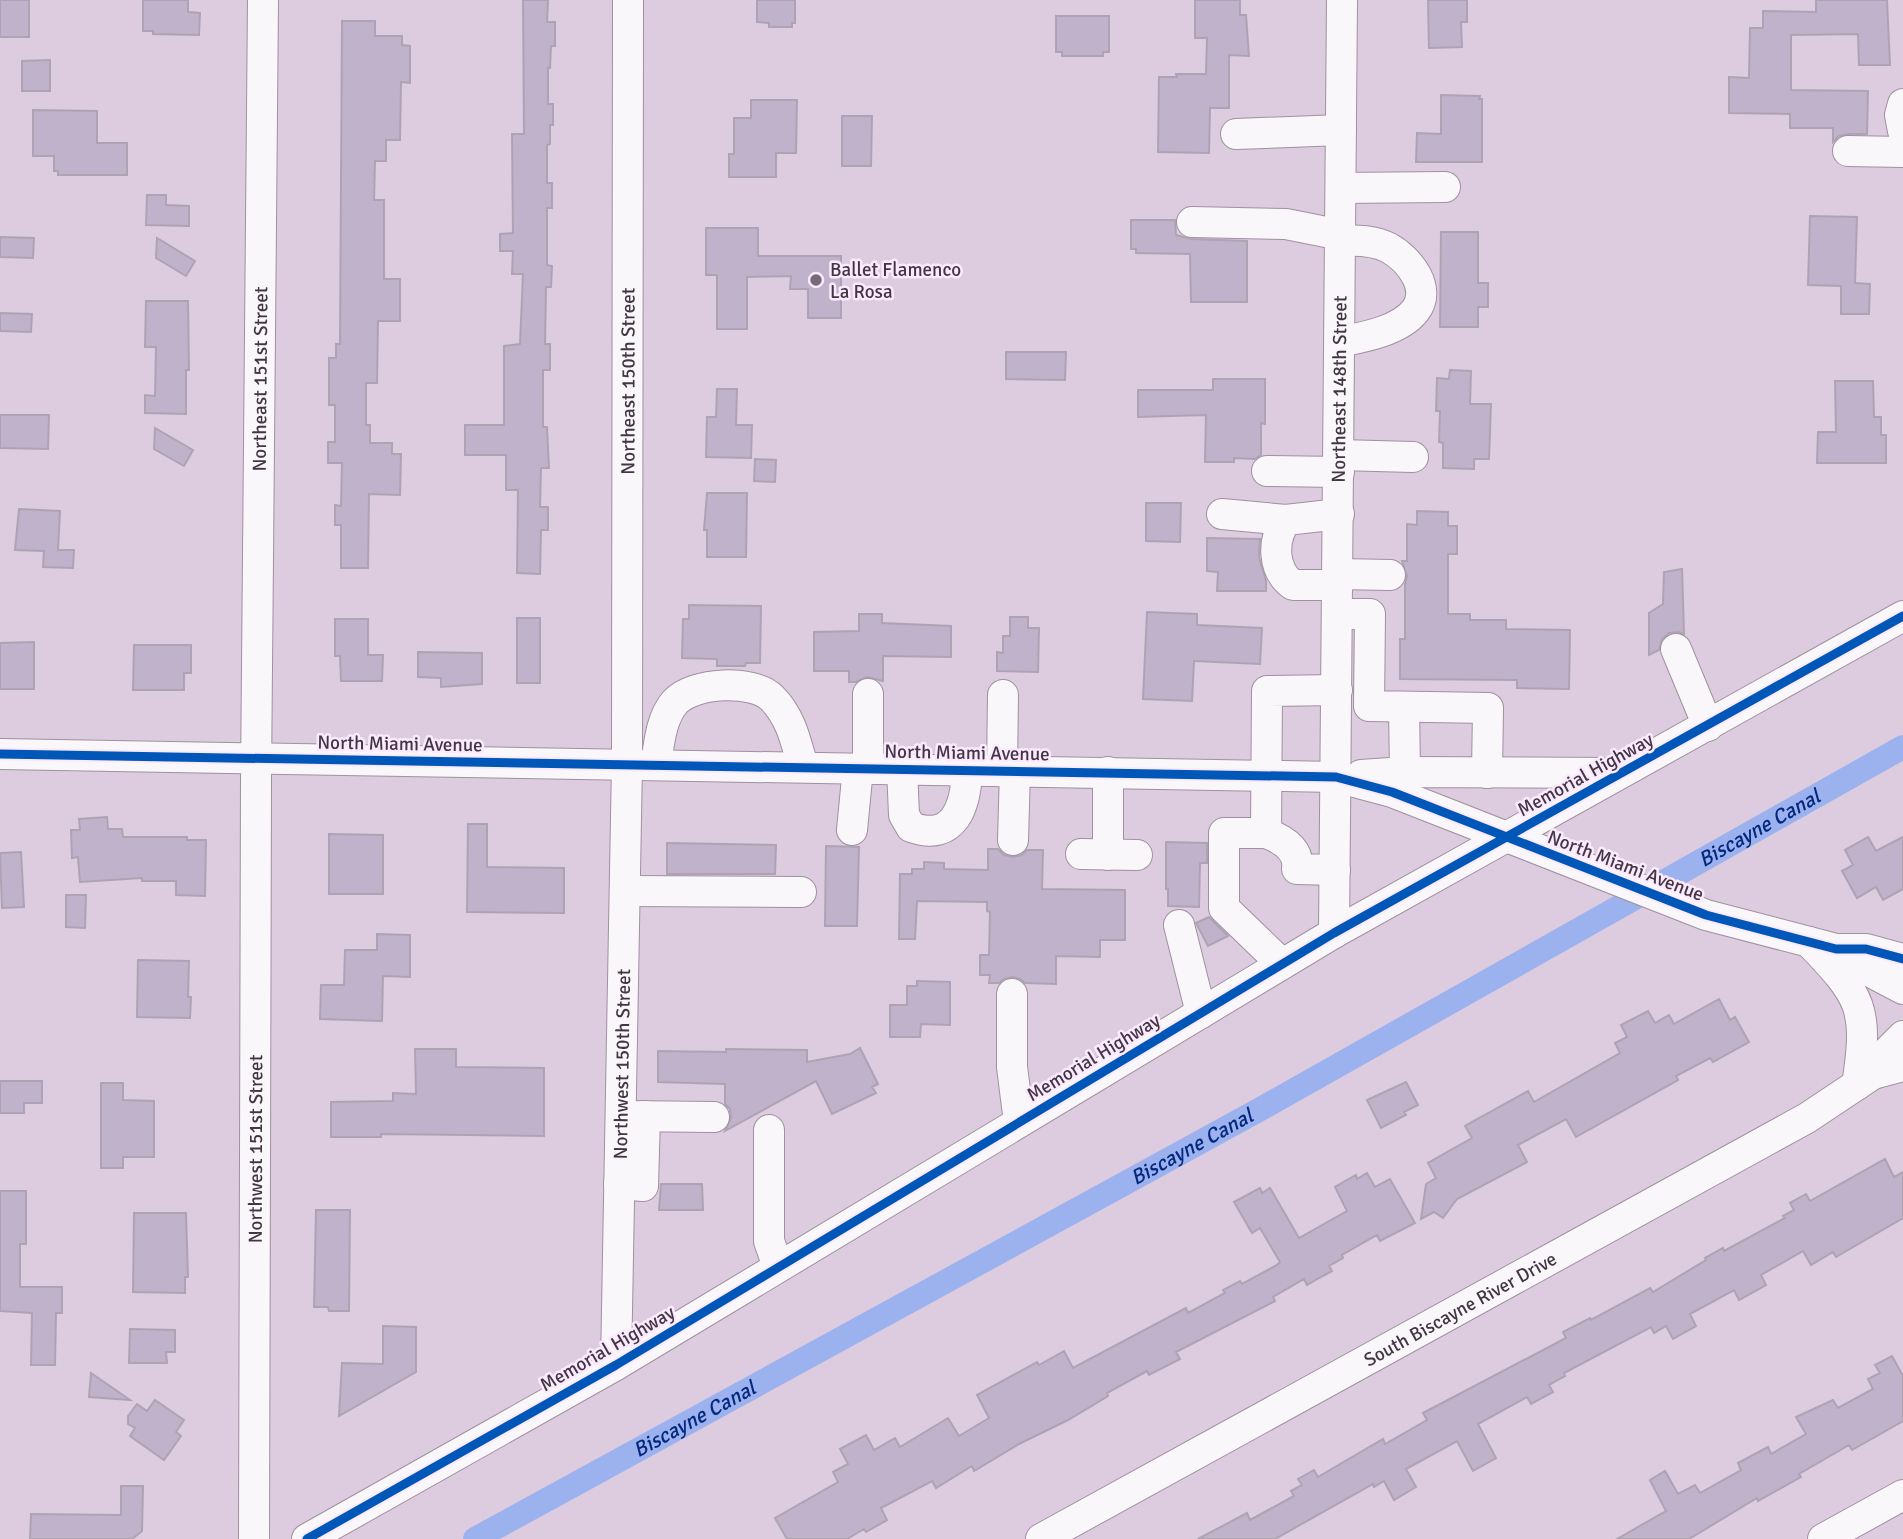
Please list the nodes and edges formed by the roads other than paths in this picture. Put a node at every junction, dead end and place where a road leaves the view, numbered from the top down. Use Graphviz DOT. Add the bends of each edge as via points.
graph roads {
  1 [pos="262,0"];
  2 [pos="628,0"];
  3 [pos="1342,0"];
  4 [pos="1903,104"];
  5 [pos="1341,130"];
  6 [pos="1903,131"];
  7 [pos="1236,134"];
  8 [pos="1848,151"];
  9 [pos="1903,152"];
  10 [pos="1445,187"];
  11 [pos="1341,188"];
  12 [pos="1192,222"];
  13 [pos="1341,238"];
  14 [pos="1340,342"];
  15 [pos="1413,457"];
  16 [pos="1339,463"];
  17 [pos="1267,471"];
  18 [pos="1223,514"];
  19 [pos="1339,514"];
  20 [pos="1286,520"];
  21 [pos="1390,575"];
  22 [pos="1338,591"];
  23 [pos="1903,616"];
  24 [pos="1676,649"];
  25 [pos="1337,690"];
  26 [pos="868,694"];
  27 [pos="1003,695"];
  28 [pos="1404,707"];
  29 [pos="1708,726"];
  30 [pos="0,754"];
  31 [pos="256,758"];
  32 [pos="641,764"];
  33 [pos="803,767"];
  34 [pos="863,768"];
  35 [pos="902,768"];
  36 [pos="967,770"];
  37 [pos="1008,770"];
  38 [pos="1108,772"];
  39 [pos="1405,772"];
  40 [pos="1488,773"];
  41 [pos="1624,773"];
  42 [pos="1267,775"];
  43 [pos="1336,777"];
  44 [pos="852,830"];
  45 [pos="1266,833"];
  46 [pos="1507,838"];
  47 [pos="1013,840"];
  48 [pos="1109,855"];
  49 [pos="1335,870"];
  50 [pos="625,891"];
  51 [pos="801,892"];
  52 [pos="1180,925"];
  53 [pos="1334,933"];
  54 [pos="1822,946"];
  55 [pos="1903,959"];
  56 [pos="1282,964"];
  57 [pos="1903,989"];
  58 [pos="1012,994"];
  59 [pos="1201,1013"];
  60 [pos="1903,1036"];
  61 [pos="1903,1066"];
  62 [pos="1865,1080"];
  63 [pos="633,1116"];
  64 [pos="714,1117"];
  65 [pos="1019,1122"];
  66 [pos="769,1130"];
  67 [pos="778,1267"];
  68 [pos="616,1365"];
  69 [pos="1903,1495"];
  70 [pos="254,1539"];
  71 [pos="307,1539"];
  72 [pos="1041,1539"];
  73 [pos="1823,1539"];
  1 -- 31 [label="street, Northeast 151st Street"];
  2 -- 32 [label="street, Northeast 150th Street"];
  3 -- 5 [label="street, Northeast 148th Street"];
  4 -- 6 [label="street"];
  5 -- 7 [label="street"];
  5 -- 11 [label="street, Northeast 148th Street"];
  8 -- 9 [label="street"];
  10 -- 11 [label="street"];
  11 -- 13 [label="street, Northeast 148th Street"];
  12 -- 13 [label="street" via="1286,225"];
  13 -- 14 [label="street, Northeast 148th Street"];
  13 -- 14 [label="street" via="1390,248 1415,270 1420,299 1406,320"];
  14 -- 16 [label="street, Northeast 148th Street"];
  15 -- 16 [label="street"];
  16 -- 17 [label="street"];
  16 -- 19 [label="street, Northeast 148th Street"];
  18 -- 20 [label="street"];
  19 -- 20 [label="street"];
  19 -- 22 [label="street, Northeast 148th Street"];
  20 -- 22 [label="street" via="1278,539 1279,572 1293,585"];
  21 -- 22 [label="street"];
  22 -- 25 [label="street, Northeast 148th Street"];
  22 -- 28 [label="street" via="1370,614 1368,706"];
  23 -- 29 [label="street, Memorial Highway"];
  24 -- 29 [label="street"];
  25 -- 42 [label="street" via="1267,691"];
  25 -- 43 [label="street, Northeast 148th Street"];
  26 -- 34 [label="street"];
  27 -- 37 [label="street"];
  28 -- 39 [label="street"];
  28 -- 40 [label="street" via="1488,708"];
  29 -- 41 [label="street, Memorial Highway"];
  30 -- 31 [label="street, North Miami Avenue"];
  31 -- 32 [label="street, North Miami Avenue"];
  31 -- 70 [label="street, Northwest 151st Street"];
  32 -- 33 [label="street, North Miami Avenue"];
  32 -- 33 [label="street" via="675,703 689,693 734,684 772,697 793,729"];
  32 -- 50 [label="street, Northwest 150th Street"];
  33 -- 34 [label="street, North Miami Avenue"];
  34 -- 35 [label="street, North Miami Avenue"];
  34 -- 44 [label="street"];
  35 -- 36 [label="street, North Miami Avenue"];
  35 -- 36 [label="street" via="904,815 911,827 932,832 952,822 961,808"];
  36 -- 37 [label="street, North Miami Avenue"];
  37 -- 38 [label="street, North Miami Avenue"];
  37 -- 47 [label="street"];
  38 -- 42 [label="street, North Miami Avenue"];
  38 -- 48 [label="street"];
  39 -- 40 [label="street"];
  39 -- 43 [label="street"];
  40 -- 41 [label="street"];
  41 -- 46 [label="street, Memorial Highway"];
  42 -- 43 [label="street, North Miami Avenue"];
  42 -- 45 [label="street"];
  43 -- 46 [label="street, North Miami Avenue" via="1392,792"];
  43 -- 49 [label="street, Northeast 148th Street"];
  45 -- 49 [label="street" via="1283,839 1296,856 1297,869"];
  45 -- 56 [label="street" via="1224,833 1224,908"];
  46 -- 53 [label="street, Memorial Highway"];
  46 -- 54 [label="street, North Miami Avenue" via="1706,915"];
  49 -- 53 [label="street, Northeast 148th Street"];
  50 -- 51 [label="street"];
  50 -- 63 [label="street, Northwest 150th Street"];
  52 -- 59 [label="street"];
  53 -- 56 [label="street, Memorial Highway"];
  54 -- 55 [label="street, North Miami Avenue" via="1866,949"];
  54 -- 57 [label="street, North Miami Avenue"];
  54 -- 62 [label="street" via="1859,1009"];
  56 -- 59 [label="street, Memorial Highway"];
  58 -- 65 [label="street" via="1012,1067"];
  59 -- 65 [label="street, Memorial Highway"];
  60 -- 62 [label="street, South Biscayne River Drive"];
  61 -- 62 [label="street, South Biscayne River Drive"];
  62 -- 72 [label="street, South Biscayne River Drive" via="1807,1118"];
  63 -- 64 [label="street"];
  63 -- 68 [label="street, Northwest 150th Street" via="619,1184"];
  65 -- 67 [label="street, Memorial Highway"];
  66 -- 67 [label="street" via="769,1241"];
  67 -- 68 [label="street, Memorial Highway"];
  68 -- 71 [label="street, Memorial Highway"];
  69 -- 73 [label="street"];
}
